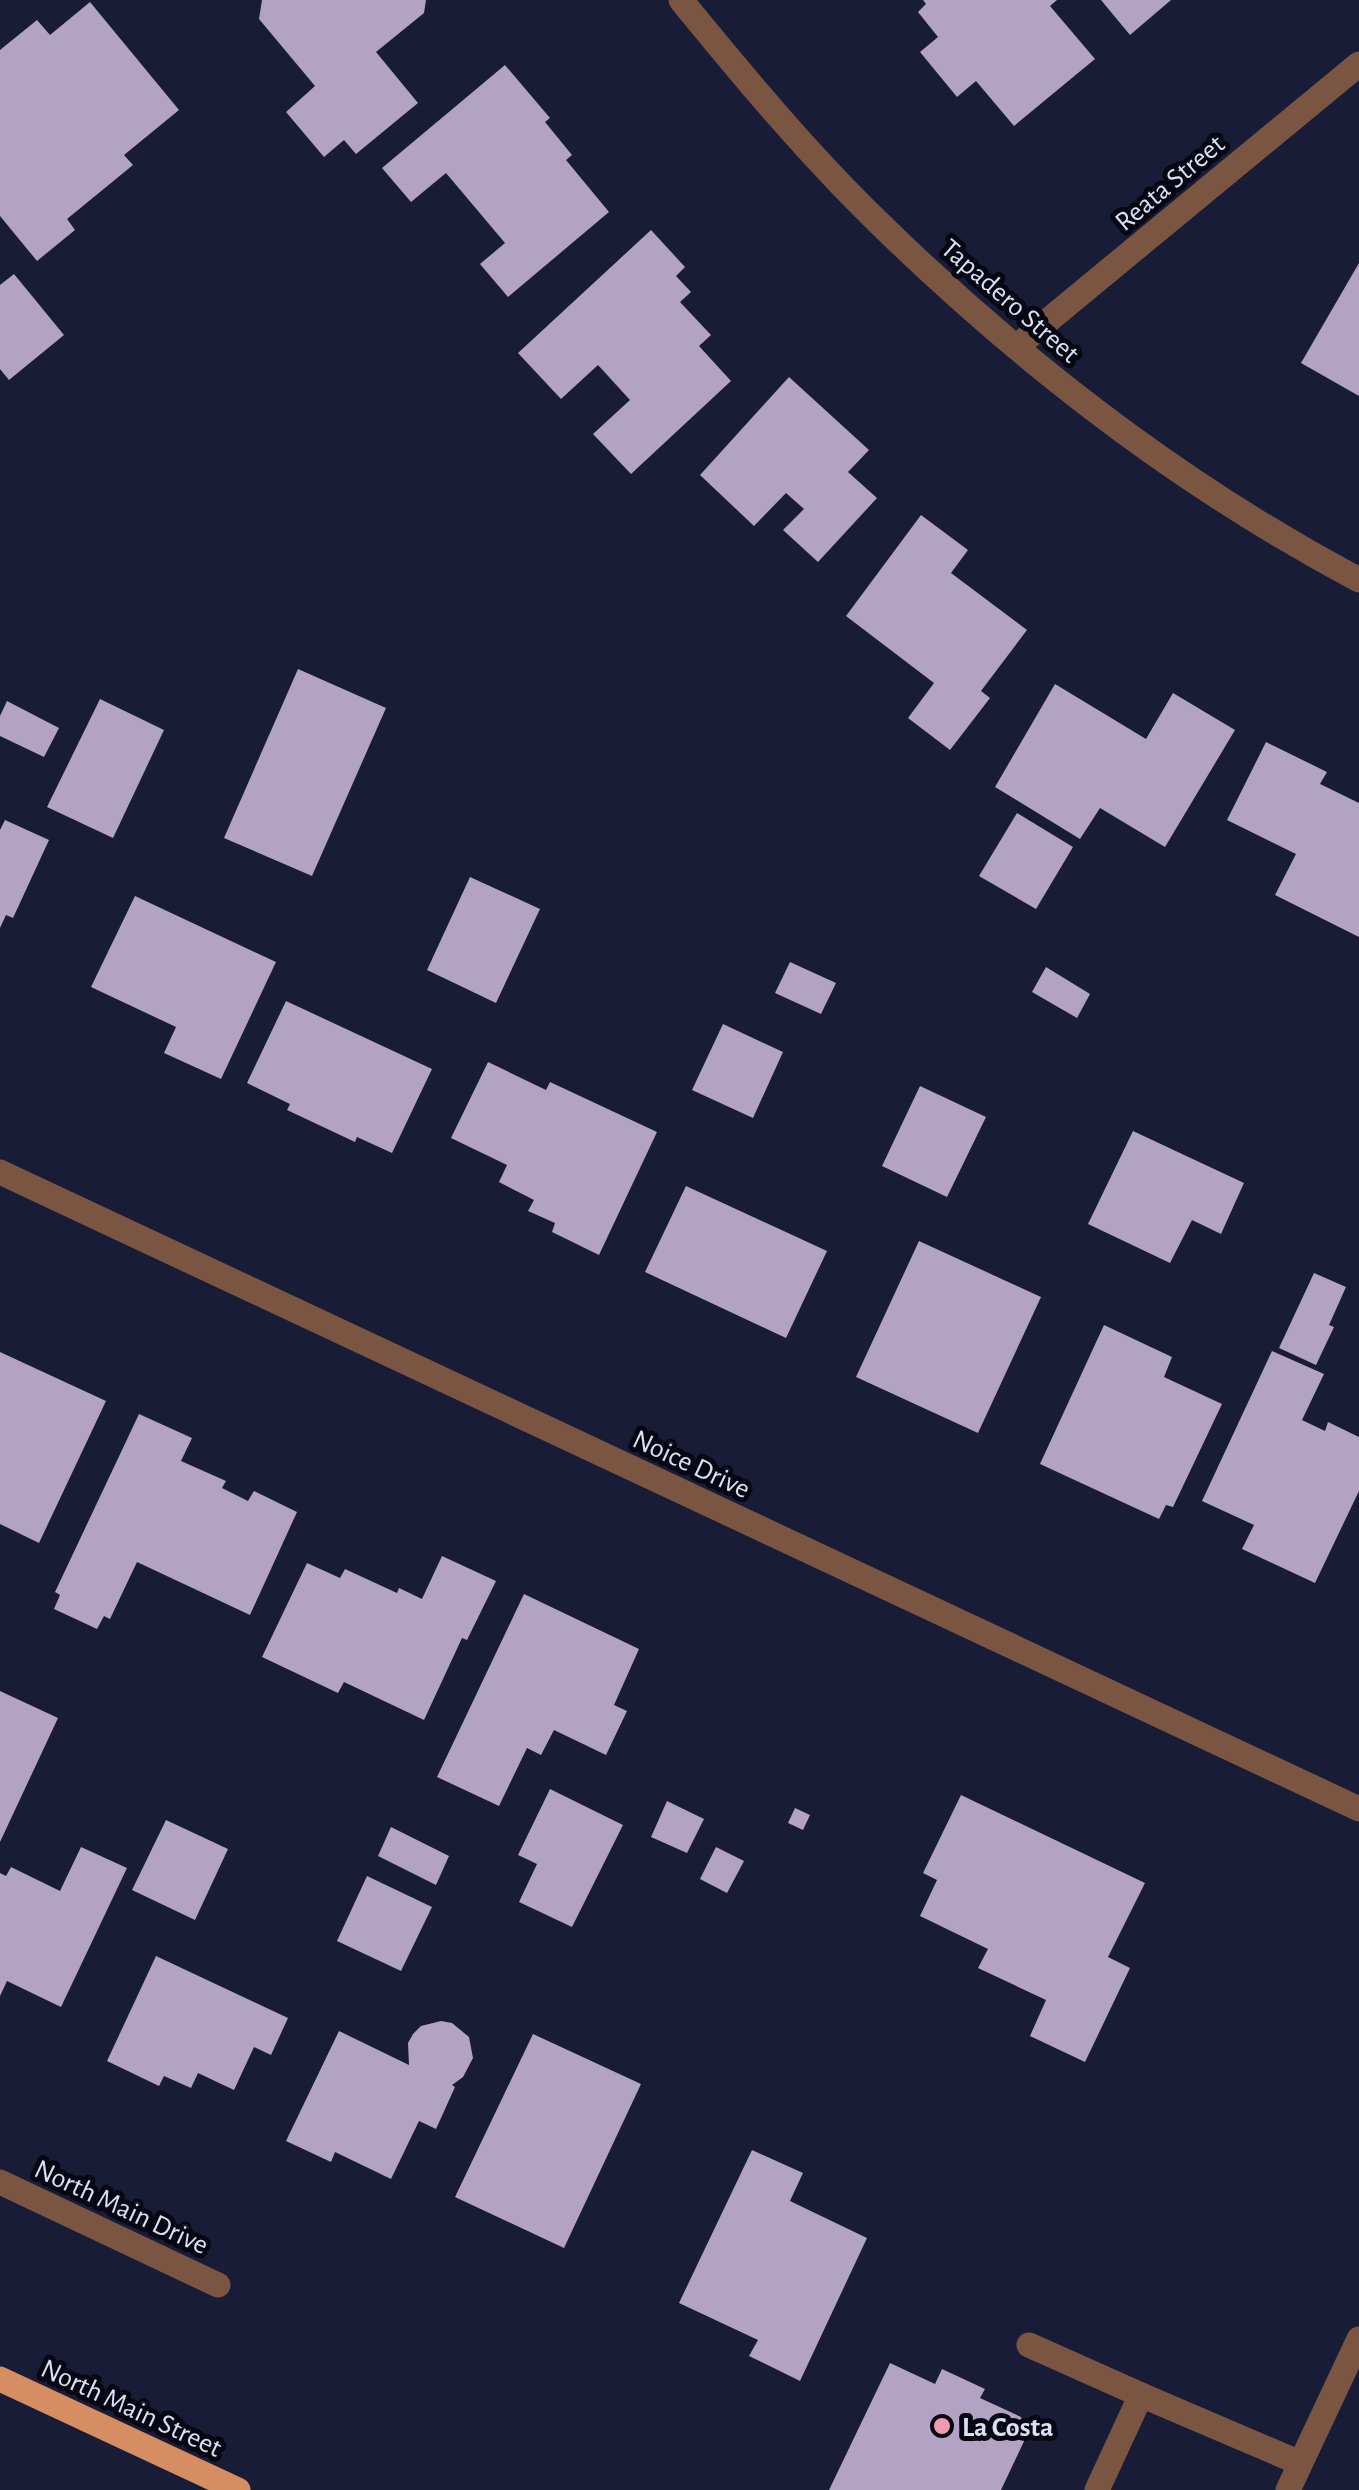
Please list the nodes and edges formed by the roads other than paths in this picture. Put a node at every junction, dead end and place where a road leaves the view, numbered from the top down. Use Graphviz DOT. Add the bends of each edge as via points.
graph roads {
  1 [pos="681,0"];
  2 [pos="1359,64"];
  3 [pos="1016,347"];
  4 [pos="1359,580"];
  5 [pos="0,1172"];
  6 [pos="1359,1809"];
  7 [pos="0,2182"];
  8 [pos="218,2285"];
  9 [pos="1359,2339"];
  10 [pos="1030,2346"];
  11 [pos="0,2379"];
  12 [pos="1141,2395"];
  13 [pos="1300,2463"];
  14 [pos="238,2490"];
  15 [pos="1097,2490"];
  16 [pos="1288,2490"];
  1 -- 3 [label="street, Tapadero Street" via="875,220"];
  2 -- 3 [label="street, Reata Street"];
  3 -- 4 [label="street, Tapadero Street" via="1210,492"];
  5 -- 6 [label="street, Noice Drive"];
  7 -- 8 [label="street, North Main Drive"];
  9 -- 13 [label="street"];
  10 -- 12 [label="street"];
  11 -- 14 [label="main road, North Main Street"];
  12 -- 13 [label="street"];
  12 -- 15 [label="street"];
  13 -- 16 [label="street"];
}
